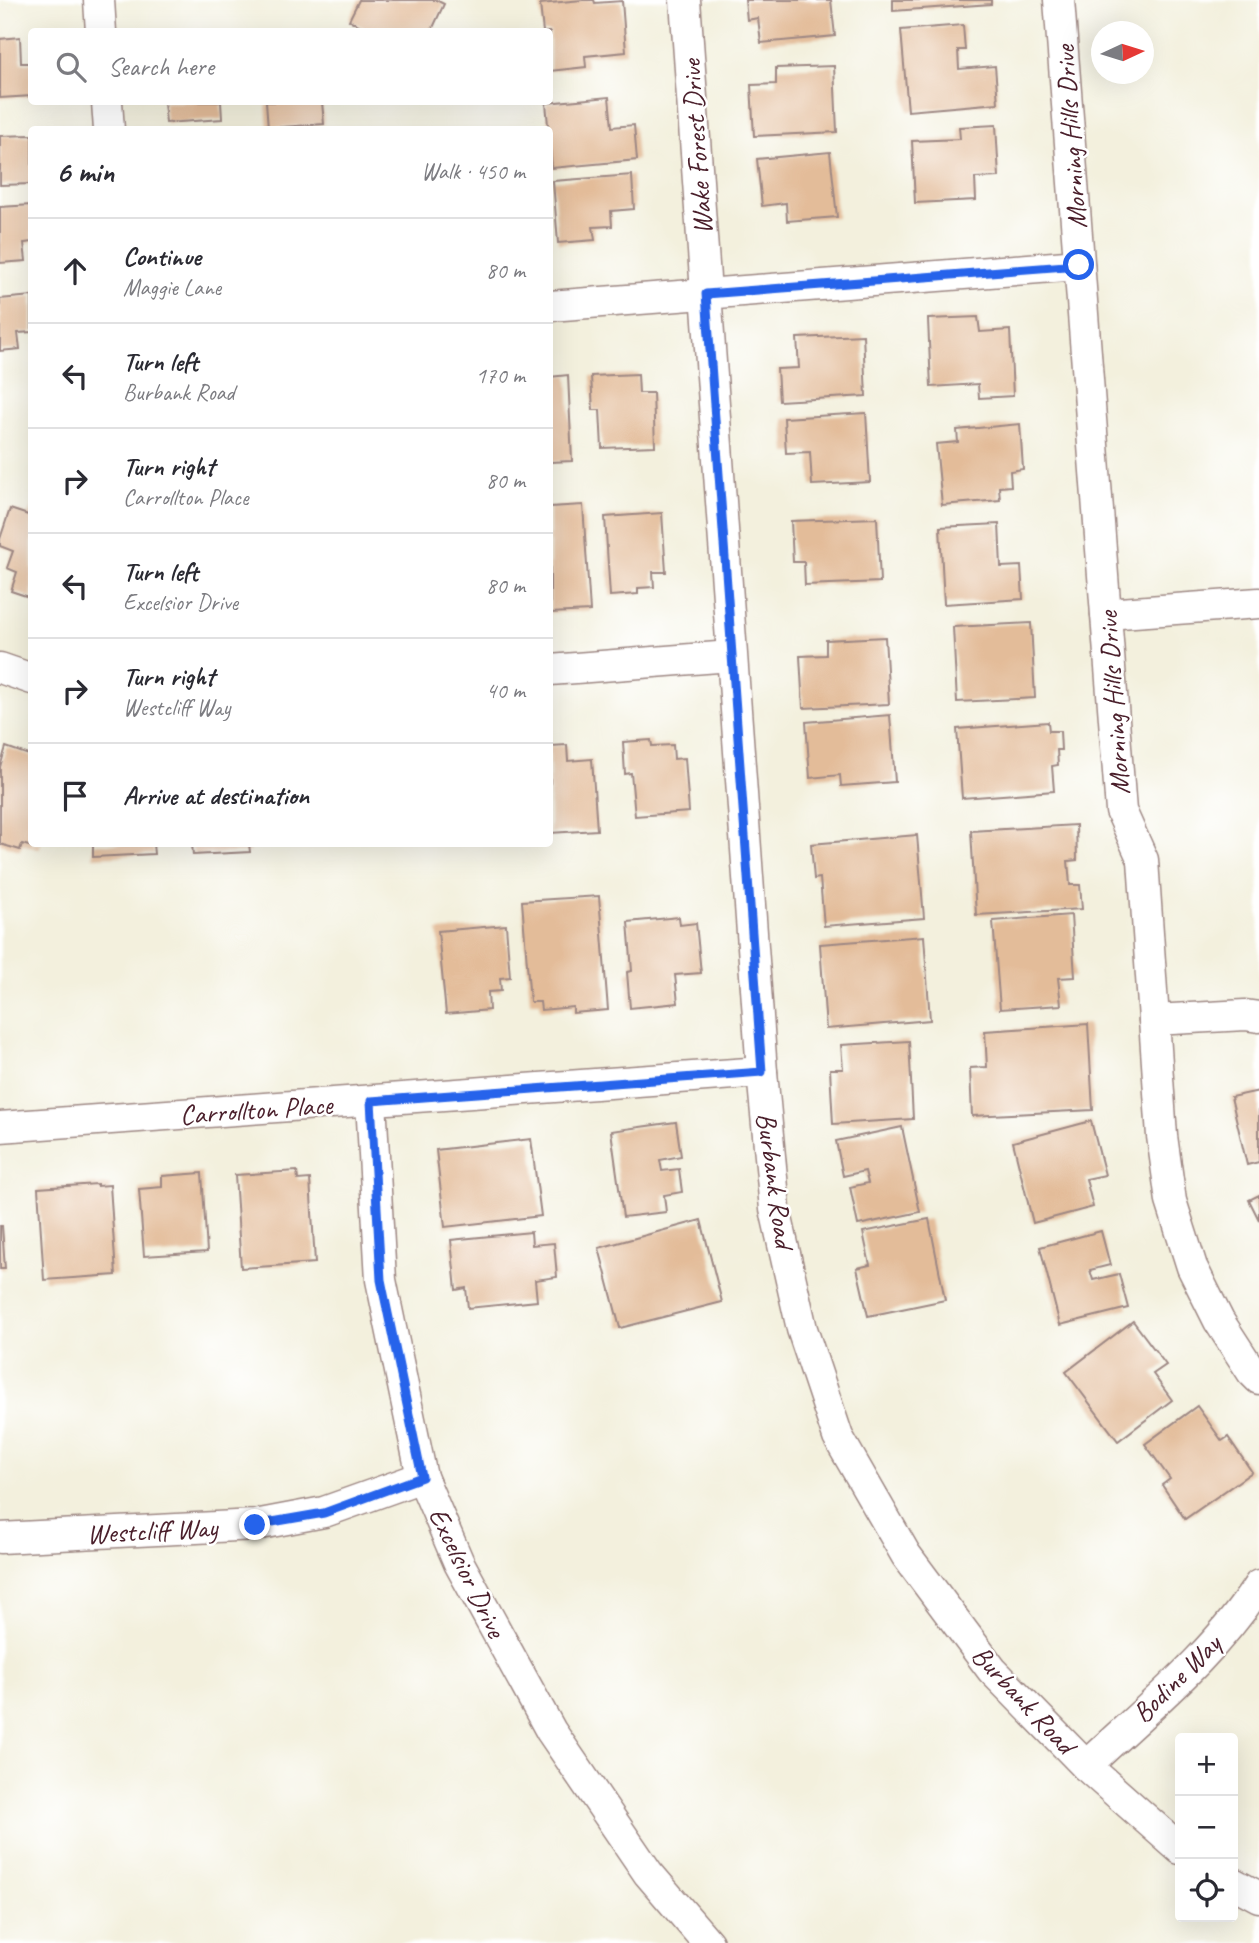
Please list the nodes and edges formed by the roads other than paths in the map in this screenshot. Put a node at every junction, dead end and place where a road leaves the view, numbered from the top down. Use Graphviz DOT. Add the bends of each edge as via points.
graph roads {
  1 [pos="99,0"];
  2 [pos="685,0"];
  3 [pos="1059,0"];
  4 [pos="101,28"];
  5 [pos="107,105"];
  6 [pos="109,126"];
  7 [pos="1079,265"];
  8 [pos="706,294"];
  9 [pos="553,306"];
  10 [pos="1259,603"];
  11 [pos="1106,614"];
  12 [pos="731,656"];
  13 [pos="0,668"];
  14 [pos="553,670"];
  15 [pos="28,678"];
  16 [pos="1259,1017"];
  17 [pos="1154,1020"];
  18 [pos="762,1072"];
  19 [pos="371,1101"];
  20 [pos="0,1127"];
  21 [pos="1259,1379"];
  22 [pos="422,1477"];
  23 [pos="0,1538"];
  24 [pos="1259,1585"];
  25 [pos="1086,1766"];
  26 [pos="1175,1845"];
  27 [pos="1238,1886"];
  28 [pos="1259,1897"];
  29 [pos="708,1943"];
  1 -- 4 [label="street"];
  2 -- 8 [label="street, Wake Forest Drive"];
  3 -- 7 [label="street, Morning Hills Drive"];
  5 -- 6 [label="street"];
  7 -- 8 [label="street"];
  7 -- 11 [label="street, Morning Hills Drive"];
  8 -- 9 [label="street"];
  8 -- 12 [label="street, Burbank Road"];
  10 -- 11 [label="street"];
  11 -- 17 [label="street, Morning Hills Drive" via="1121,811 1143,860"];
  12 -- 14 [label="street"];
  12 -- 18 [label="street, Burbank Road"];
  13 -- 15 [label="street"];
  16 -- 17 [label="street"];
  17 -- 21 [label="street, Morning Hills Drive" via="1171,1201 1192,1268 1219,1321"];
  18 -- 19 [label="street, Carrollton Place"];
  18 -- 25 [label="street, Burbank Road" via="775,1209 802,1329 838,1437 906,1555 992,1670"];
  19 -- 20 [label="street, Carrollton Place"];
  19 -- 22 [label="street, Excelsior Drive" via="381,1280"];
  22 -- 23 [label="street, Westcliff Way" via="324,1513 255,1525"];
  22 -- 29 [label="street, Excelsior Drive" via="459,1563 551,1731 648,1873"];
  24 -- 25 [label="street, Bodine Way" via="1243,1610 1192,1665"];
  25 -- 26 [label="street, Burbank Road"];
  27 -- 28 [label="street"];
}
